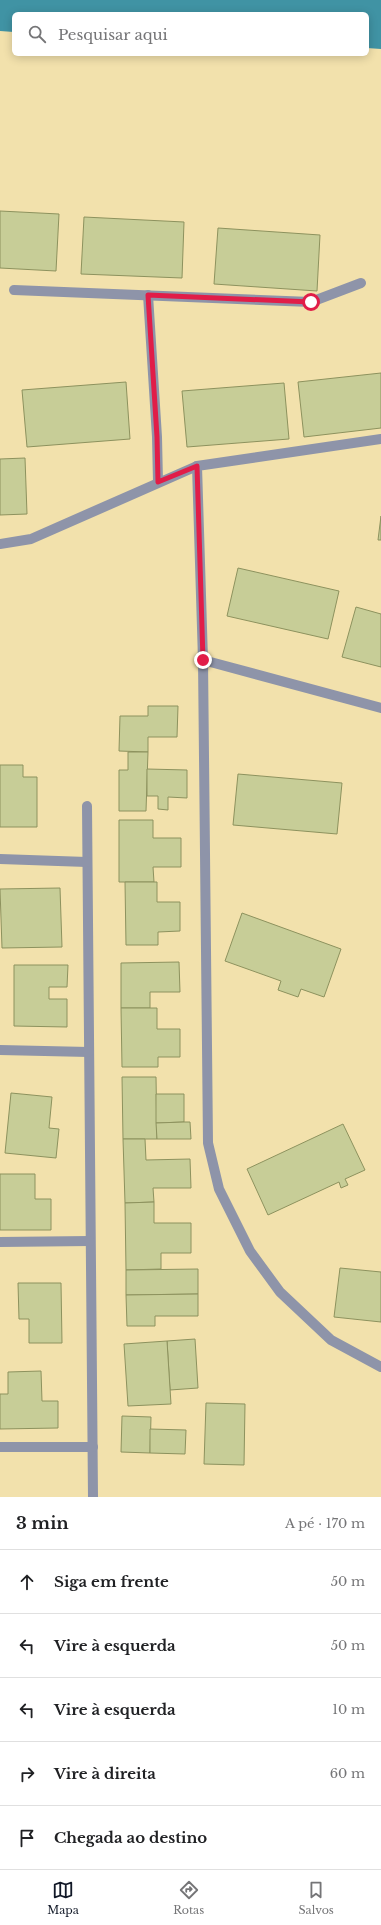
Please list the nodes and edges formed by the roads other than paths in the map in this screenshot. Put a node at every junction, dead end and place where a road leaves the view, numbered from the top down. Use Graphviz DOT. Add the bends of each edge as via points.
graph roads {
  1 [pos="361,283"];
  2 [pos="14,290"];
  3 [pos="148,295"];
  4 [pos="381,439"];
  5 [pos="197,466"];
  6 [pos="158,482"];
  7 [pos="0,544"];
  8 [pos="203,660"];
  9 [pos="381,708"];
  10 [pos="87,806"];
  11 [pos="0,859"];
  12 [pos="87,862"];
  13 [pos="0,1050"];
  14 [pos="89,1052"];
  15 [pos="90,1241"];
  16 [pos="0,1242"];
  17 [pos="381,1367"];
  18 [pos="0,1447"];
  19 [pos="93,1447"];
  20 [pos="93,1497"];
  1 -- 3 [label="street" via="311,302"];
  2 -- 3 [label="street"];
  3 -- 6 [label="street"];
  4 -- 5 [label="street"];
  5 -- 6 [label="street"];
  5 -- 8 [label="street"];
  6 -- 7 [label="street" via="31,539"];
  8 -- 9 [label="street"];
  8 -- 17 [label="street" via="208,1143 219,1189 250,1251 280,1292 331,1340"];
  10 -- 12 [label="street"];
  11 -- 12 [label="street"];
  12 -- 14 [label="street"];
  13 -- 14 [label="street"];
  14 -- 15 [label="street"];
  15 -- 16 [label="street"];
  15 -- 19 [label="street"];
  18 -- 19 [label="street"];
  19 -- 20 [label="street"];
}
